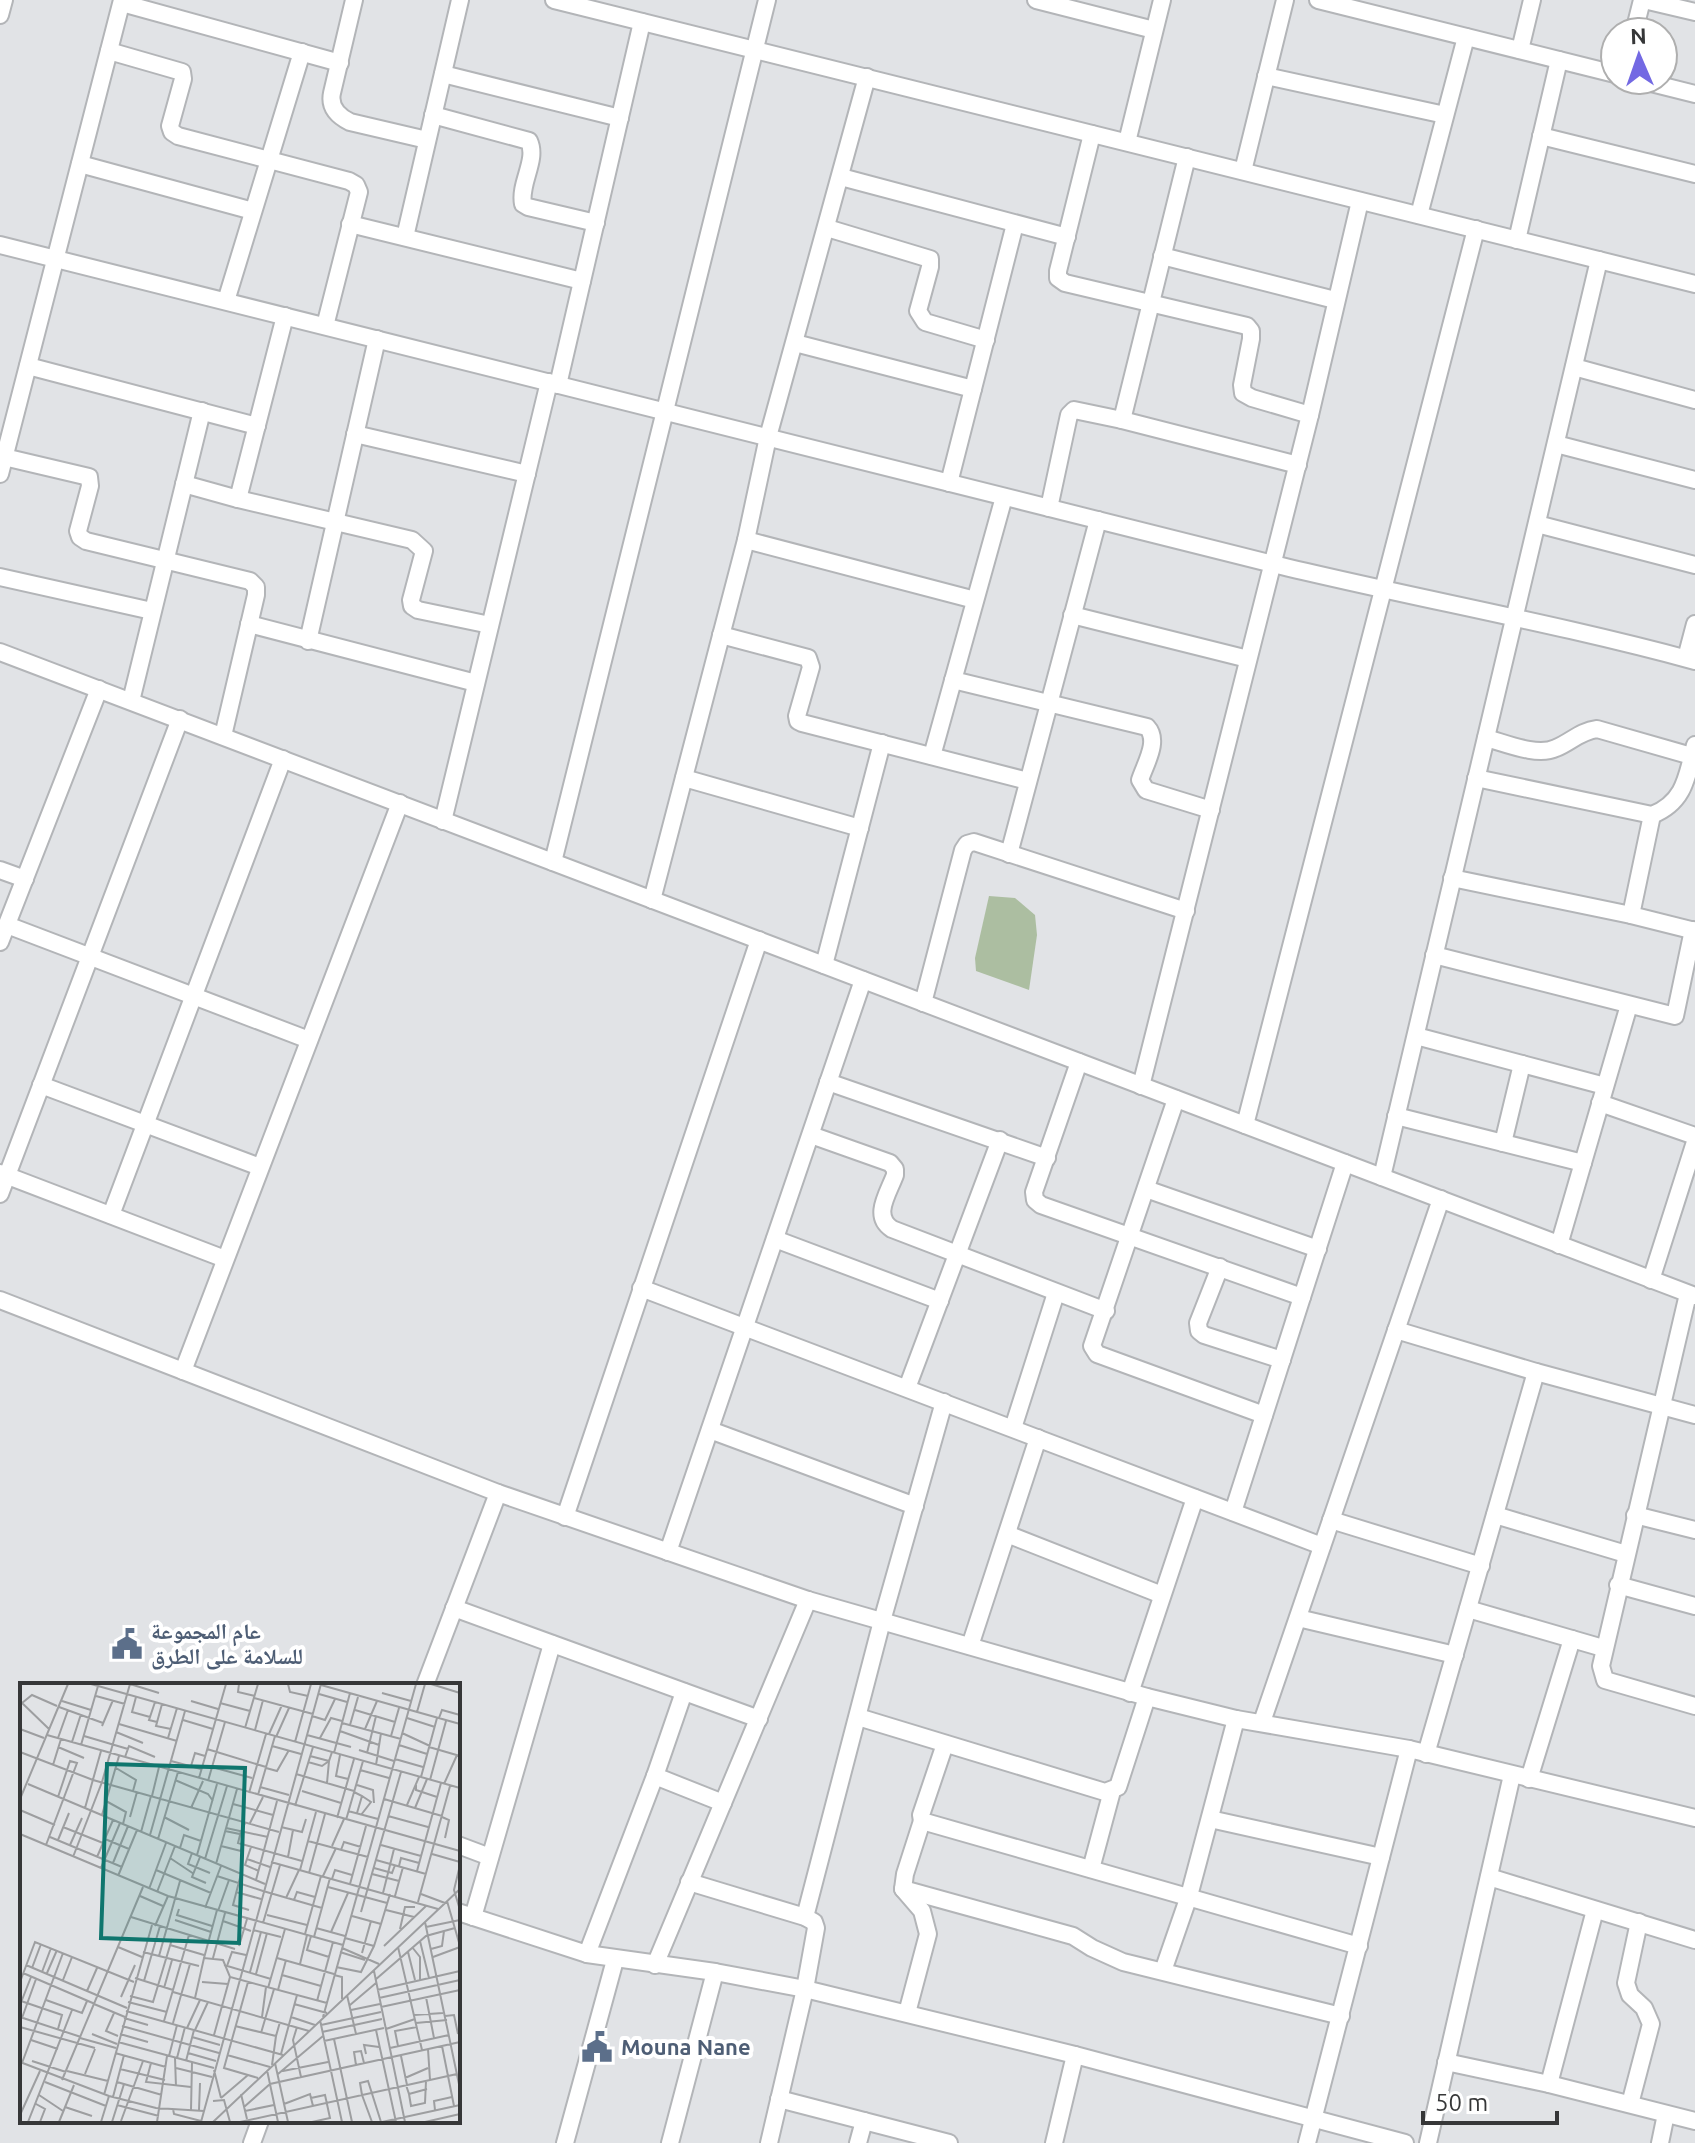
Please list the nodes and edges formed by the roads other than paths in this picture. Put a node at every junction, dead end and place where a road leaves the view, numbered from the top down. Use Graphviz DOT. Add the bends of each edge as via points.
graph roads {
  1 [pos="4,0"];
  2 [pos="354,0"];
  3 [pos="460,0"];
  4 [pos="557,0"];
  5 [pos="767,0"];
  6 [pos="1036,0"];
  7 [pos="1162,0"];
  8 [pos="1285,0"];
  9 [pos="1318,0"];
  10 [pos="1532,0"];
  11 [pos="1643,0"];
  12 [pos="122,2"];
  13 [pos="1695,12"];
  14 [pos="0,15"];
  15 [pos="642,22"];
  16 [pos="1154,30"];
  17 [pos="1466,37"];
  18 [pos="755,50"];
  19 [pos="1520,50"];
  20 [pos="109,51"];
  21 [pos="302,52"];
  22 [pos="1559,60"];
  23 [pos="340,63"];
  24 [pos="1599,70"];
  25 [pos="443,74"];
  26 [pos="1266,76"];
  27 [pos="867,77"];
  28 [pos="433,115"];
  29 [pos="1445,115"];
  30 [pos="620,118"];
  31 [pos="1092,134"];
  32 [pos="1541,136"];
  33 [pos="427,140"];
  34 [pos="1127,142"];
  35 [pos="1187,157"];
  36 [pos="269,162"];
  37 [pos="80,164"];
  38 [pos="1243,171"];
  39 [pos="1695,174"];
  40 [pos="841,177"];
  41 [pos="1360,201"];
  42 [pos="253,211"];
  43 [pos="1419,215"];
  44 [pos="596,223"];
  45 [pos="350,224"];
  46 [pos="1015,224"];
  47 [pos="827,228"];
  48 [pos="1476,229"];
  49 [pos="405,237"];
  50 [pos="1067,237"];
  51 [pos="1517,240"];
  52 [pos="0,245"];
  53 [pos="1162,256"];
  54 [pos="55,259"];
  55 [pos="1599,260"];
  56 [pos="582,281"];
  57 [pos="1695,284"];
  58 [pos="1335,300"];
  59 [pos="226,301"];
  60 [pos="1151,304"];
  61 [pos="285,316"];
  62 [pos="325,326"];
  63 [pos="377,339"];
  64 [pos="986,340"];
  65 [pos="795,343"];
  66 [pos="28,366"];
  67 [pos="1574,367"];
  68 [pos="554,383"];
  69 [pos="973,389"];
  70 [pos="1695,400"];
  71 [pos="202,411"];
  72 [pos="665,411"];
  73 [pos="1310,415"];
  74 [pos="1122,420"];
  75 [pos="257,426"];
  76 [pos="355,434"];
  77 [pos="768,437"];
  78 [pos="1556,444"];
  79 [pos="2,465"];
  80 [pos="1298,465"];
  81 [pos="527,474"];
  82 [pos="1695,480"];
  83 [pos="949,483"];
  84 [pos="184,484"];
  85 [pos="1004,497"];
  86 [pos="238,499"];
  87 [pos="1049,508"];
  88 [pos="1098,520"];
  89 [pos="334,523"];
  90 [pos="1537,524"];
  91 [pos="746,540"];
  92 [pos="165,560"];
  93 [pos="1273,564"];
  94 [pos="1695,565"];
  95 [pos="0,577"];
  96 [pos="1381,591"];
  97 [pos="975,600"];
  98 [pos="152,611"];
  99 [pos="1072,615"];
  100 [pos="1515,617"];
  101 [pos="249,624"];
  102 [pos="1695,624"];
  103 [pos="490,625"];
  104 [pos="721,635"];
  105 [pos="308,641"];
  106 [pos="0,652"];
  107 [pos="1248,659"];
  108 [pos="1690,659"];
  109 [pos="953,680"];
  110 [pos="476,683"];
  111 [pos="99,689"];
  112 [pos="131,701"];
  113 [pos="1049,704"];
  114 [pos="180,719"];
  115 [pos="223,736"];
  116 [pos="1486,738"];
  117 [pos="882,743"];
  118 [pos="1694,753"];
  119 [pos="932,756"];
  120 [pos="283,759"];
  121 [pos="684,778"];
  122 [pos="1476,778"];
  123 [pos="1028,781"];
  124 [pos="400,803"];
  125 [pos="1211,810"];
  126 [pos="1652,815"];
  127 [pos="443,821"];
  128 [pos="860,828"];
  129 [pos="1009,854"];
  130 [pos="553,862"];
  131 [pos="0,870"];
  132 [pos="1452,878"];
  133 [pos="25,879"];
  134 [pos="652,900"];
  135 [pos="1186,911"];
  136 [pos="1631,915"];
  137 [pos="7,925"];
  138 [pos="1694,930"];
  139 [pos="759,940"];
  140 [pos="0,942"];
  141 [pos="1434,955"];
  142 [pos="90,957"];
  143 [pos="824,965"];
  144 [pos="863,980"];
  145 [pos="194,996"];
  146 [pos="923,1003"];
  147 [pos="1629,1005"];
  148 [pos="1416,1036"];
  149 [pos="309,1040"];
  150 [pos="1079,1062"];
  151 [pos="1522,1064"];
  152 [pos="828,1082"];
  153 [pos="41,1085"];
  154 [pos="1141,1086"];
  155 [pos="1605,1086"];
  156 [pos="1176,1099"];
  157 [pos="1600,1103"];
  158 [pos="1396,1116"];
  159 [pos="146,1124"];
  160 [pos="1245,1125"];
  161 [pos="811,1135"];
  162 [pos="1695,1139"];
  163 [pos="1000,1140"];
  164 [pos="1503,1143"];
  165 [pos="1047,1158"];
  166 [pos="1345,1163"];
  167 [pos="1583,1163"];
  168 [pos="260,1167"];
  169 [pos="4,1175"];
  170 [pos="1382,1177"];
  171 [pos="1146,1189"];
  172 [pos="0,1194"];
  173 [pos="1441,1199"];
  174 [pos="111,1215"];
  175 [pos="1131,1236"];
  176 [pos="775,1239"];
  177 [pos="1559,1245"];
  178 [pos="1318,1249"];
  179 [pos="956,1255"];
  180 [pos="225,1259"];
  181 [pos="1220,1267"];
  182 [pos="1651,1280"];
  183 [pos="641,1288"];
  184 [pos="1056,1293"];
  185 [pos="1692,1295"];
  186 [pos="1302,1297"];
  187 [pos="0,1300"];
  188 [pos="940,1301"];
  189 [pos="1106,1311"];
  190 [pos="745,1327"];
  191 [pos="1396,1330"];
  192 [pos="1282,1360"];
  193 [pos="183,1371"];
  194 [pos="1536,1372"];
  195 [pos="907,1388"];
  196 [pos="944,1402"];
  197 [pos="1661,1406"];
  198 [pos="1264,1415"];
  199 [pos="1695,1415"];
  200 [pos="1013,1428"];
  201 [pos="710,1430"];
  202 [pos="1038,1438"];
  203 [pos="498,1493"];
  204 [pos="1195,1498"];
  205 [pos="915,1506"];
  206 [pos="1233,1512"];
  207 [pos="1495,1515"];
  208 [pos="1635,1515"];
  209 [pos="565,1517"];
  210 [pos="1331,1520"];
  211 [pos="1695,1530"];
  212 [pos="1007,1534"];
  213 [pos="1322,1546"];
  214 [pos="668,1552"];
  215 [pos="1626,1554"];
  216 [pos="1481,1566"];
  217 [pos="1618,1585"];
  218 [pos="1162,1595"];
  219 [pos="808,1600"];
  220 [pos="1695,1606"];
  221 [pos="454,1608"];
  222 [pos="1468,1609"];
  223 [pos="1298,1618"];
  224 [pos="882,1621"];
  225 [pos="1572,1639"];
  226 [pos="552,1644"];
  227 [pos="970,1646"];
  228 [pos="1603,1648"];
  229 [pos="1455,1655"];
  230 [pos="426,1683"];
  231 [pos="684,1692"];
  232 [pos="1130,1693"];
  233 [pos="1147,1697"];
  234 [pos="1695,1706"];
  235 [pos="858,1717"];
  236 [pos="759,1719"];
  237 [pos="1236,1719"];
  238 [pos="1262,1722"];
  239 [pos="945,1744"];
  240 [pos="1409,1749"];
  241 [pos="1426,1754"];
  242 [pos="1512,1775"];
  243 [pos="655,1776"];
  244 [pos="1529,1779"];
  245 [pos="1112,1791"];
  246 [pos="723,1803"];
  247 [pos="1695,1818"];
  248 [pos="1210,1819"];
  249 [pos="922,1821"];
  250 [pos="460,1846"];
  251 [pos="490,1857"];
  252 [pos="1381,1857"];
  253 [pos="1091,1869"];
  254 [pos="1489,1877"];
  255 [pos="689,1882"];
  256 [pos="903,1889"];
  257 [pos="1189,1896"];
  258 [pos="1595,1910"];
  259 [pos="465,1914"];
  260 [pos="805,1917"];
  261 [pos="1639,1922"];
  262 [pos="1695,1940"];
  263 [pos="1359,1946"];
  264 [pos="587,1954"];
  265 [pos="615,1960"];
  266 [pos="655,1965"];
  267 [pos="1163,1971"];
  268 [pos="715,1972"];
  269 [pos="805,1989"];
  270 [pos="907,2013"];
  271 [pos="1341,2016"];
  272 [pos="1075,2055"];
  273 [pos="1446,2062"];
  274 [pos="1549,2084"];
  275 [pos="779,2099"];
  276 [pos="1630,2104"];
  277 [pos="1666,2114"];
  278 [pos="1313,2120"];
  279 [pos="864,2121"];
  280 [pos="1695,2121"];
  281 [pos="259,2123"];
  282 [pos="252,2143"];
  283 [pos="565,2143"];
  284 [pos="670,2143"];
  285 [pos="769,2143"];
  286 [pos="858,2143"];
  287 [pos="949,2143"];
  288 [pos="1054,2143"];
  289 [pos="1307,2143"];
  290 [pos="1405,2143"];
  291 [pos="1428,2143"];
  292 [pos="1660,2143"];
  1 -- 14 [label="street"];
  2 -- 23 [label="street"];
  3 -- 25 [label="street"];
  4 -- 15 [label="street"];
  5 -- 18 [label="street"];
  6 -- 16 [label="street"];
  7 -- 16 [label="street"];
  8 -- 26 [label="street"];
  9 -- 17 [label="street"];
  10 -- 19 [label="street"];
  11 -- 13 [label="street"];
  12 -- 20 [label="street"];
  12 -- 21 [label="street"];
  15 -- 18 [label="street"];
  15 -- 30 [label="street"];
  16 -- 34 [label="street"];
  17 -- 19 [label="street"];
  17 -- 29 [label="street"];
  18 -- 27 [label="street"];
  18 -- 72 [label="street"];
  19 -- 22 [label="street"];
  20 -- 36 [label="street" via="182,72 172,132"];
  20 -- 37 [label="street"];
  21 -- 23 [label="street"];
  21 -- 36 [label="street"];
  22 -- 24 [label="street"];
  22 -- 32 [label="street"];
  23 -- 33 [label="street" via="330,100 340,117"];
  25 -- 28 [label="street"];
  25 -- 30 [label="street"];
  26 -- 29 [label="street"];
  26 -- 38 [label="street"];
  27 -- 31 [label="street"];
  27 -- 40 [label="street"];
  28 -- 33 [label="street"];
  28 -- 44 [label="street" via="529,141 533,151 523,204"];
  29 -- 43 [label="street"];
  30 -- 44 [label="street"];
  31 -- 34 [label="street"];
  31 -- 50 [label="street"];
  32 -- 39 [label="street"];
  32 -- 51 [label="street"];
  33 -- 49 [label="street"];
  34 -- 35 [label="street"];
  35 -- 38 [label="street"];
  35 -- 53 [label="street"];
  36 -- 42 [label="street"];
  36 -- 45 [label="street" via="356,185 359,192"];
  37 -- 42 [label="street"];
  37 -- 54 [label="street"];
  38 -- 41 [label="street"];
  40 -- 46 [label="street"];
  40 -- 47 [label="street"];
  41 -- 43 [label="street"];
  41 -- 58 [label="street"];
  42 -- 59 [label="street"];
  43 -- 48 [label="street"];
  44 -- 56 [label="street"];
  45 -- 49 [label="street"];
  45 -- 62 [label="street"];
  46 -- 50 [label="street"];
  46 -- 64 [label="street"];
  47 -- 64 [label="street" via="930,259 920,317"];
  47 -- 65 [label="street"];
  48 -- 51 [label="street"];
  48 -- 96 [label="street"];
  49 -- 56 [label="street"];
  50 -- 60 [label="street" via="1058,278"];
  51 -- 55 [label="street"];
  52 -- 54 [label="street"];
  53 -- 58 [label="street"];
  53 -- 60 [label="street"];
  54 -- 59 [label="street"];
  54 -- 66 [label="street"];
  55 -- 57 [label="street"];
  55 -- 67 [label="street"];
  56 -- 68 [label="street"];
  58 -- 73 [label="street"];
  59 -- 61 [label="street"];
  60 -- 73 [label="street" via="1247,326 1251,339 1243,393"];
  60 -- 74 [label="street"];
  61 -- 62 [label="street"];
  61 -- 75 [label="street"];
  62 -- 63 [label="street"];
  63 -- 68 [label="street"];
  63 -- 76 [label="street"];
  64 -- 69 [label="street"];
  65 -- 69 [label="street"];
  65 -- 77 [label="street"];
  66 -- 71 [label="street"];
  66 -- 79 [label="street"];
  67 -- 70 [label="street"];
  67 -- 78 [label="street"];
  68 -- 72 [label="street"];
  68 -- 81 [label="street"];
  69 -- 83 [label="street"];
  71 -- 75 [label="street"];
  71 -- 84 [label="street"];
  72 -- 77 [label="street"];
  72 -- 130 [label="street"];
  73 -- 80 [label="street"];
  74 -- 80 [label="street"];
  74 -- 87 [label="street" via="1071,411"];
  75 -- 86 [label="street"];
  76 -- 81 [label="street"];
  76 -- 89 [label="street"];
  77 -- 83 [label="street"];
  77 -- 91 [label="street"];
  78 -- 82 [label="street"];
  78 -- 90 [label="street"];
  79 -- 92 [label="street" via="89,477 80,537"];
  80 -- 93 [label="street"];
  81 -- 103 [label="street"];
  83 -- 85 [label="street"];
  84 -- 86 [label="street"];
  84 -- 92 [label="street"];
  85 -- 87 [label="street"];
  85 -- 97 [label="street"];
  86 -- 89 [label="street"];
  87 -- 88 [label="street"];
  88 -- 93 [label="street"];
  88 -- 99 [label="street"];
  89 -- 103 [label="street" via="419,544 424,551 412,606"];
  89 -- 105 [label="street"];
  90 -- 94 [label="street"];
  90 -- 100 [label="street"];
  91 -- 97 [label="street"];
  91 -- 104 [label="street"];
  92 -- 98 [label="street"];
  92 -- 101 [label="street" via="250,581 256,595"];
  93 -- 96 [label="street"];
  93 -- 107 [label="street"];
  95 -- 98 [label="street"];
  96 -- 100 [label="street"];
  96 -- 160 [label="street"];
  97 -- 109 [label="street"];
  98 -- 112 [label="street"];
  99 -- 107 [label="street"];
  99 -- 113 [label="street"];
  100 -- 108 [label="street"];
  100 -- 116 [label="street"];
  101 -- 105 [label="street"];
  101 -- 115 [label="street"];
  102 -- 108 [label="street"];
  103 -- 110 [label="street"];
  104 -- 117 [label="street" via="808,658 811,667 798,721"];
  104 -- 121 [label="street"];
  105 -- 110 [label="street"];
  106 -- 111 [label="street"];
  107 -- 125 [label="street"];
  109 -- 113 [label="street"];
  109 -- 119 [label="street"];
  110 -- 127 [label="street"];
  111 -- 112 [label="street"];
  111 -- 133 [label="street"];
  112 -- 114 [label="street"];
  113 -- 123 [label="street"];
  113 -- 125 [label="street" via="1147,727 1153,741 1140,780 1146,790"];
  114 -- 115 [label="street"];
  114 -- 142 [label="street"];
  115 -- 120 [label="street"];
  116 -- 118 [label="street" via="1554,750 1597,729"];
  116 -- 122 [label="street"];
  117 -- 119 [label="street"];
  117 -- 128 [label="street"];
  118 -- 126 [label="street" via="1675,803"];
  119 -- 123 [label="street"];
  120 -- 124 [label="street"];
  120 -- 145 [label="street"];
  121 -- 128 [label="street"];
  121 -- 134 [label="street"];
  122 -- 126 [label="street"];
  122 -- 132 [label="street"];
  123 -- 129 [label="street"];
  124 -- 127 [label="street"];
  124 -- 149 [label="street"];
  125 -- 135 [label="street"];
  126 -- 136 [label="street"];
  127 -- 130 [label="street"];
  128 -- 143 [label="street"];
  129 -- 135 [label="street"];
  129 -- 146 [label="street" via="974,842 963,850"];
  130 -- 134 [label="street"];
  131 -- 133 [label="street"];
  132 -- 136 [label="street"];
  132 -- 141 [label="street"];
  133 -- 137 [label="street"];
  134 -- 139 [label="street"];
  135 -- 154 [label="street"];
  136 -- 138 [label="street"];
  137 -- 140 [label="street"];
  137 -- 142 [label="street"];
  138 -- 147 [label="street" via="1675,1016"];
  139 -- 143 [label="street"];
  139 -- 183 [label="street"];
  141 -- 147 [label="street"];
  141 -- 148 [label="street"];
  142 -- 145 [label="street"];
  142 -- 153 [label="street"];
  143 -- 144 [label="street"];
  144 -- 146 [label="street"];
  144 -- 152 [label="street"];
  145 -- 149 [label="street"];
  145 -- 159 [label="street"];
  146 -- 150 [label="street"];
  147 -- 155 [label="street"];
  148 -- 151 [label="street"];
  148 -- 158 [label="street"];
  149 -- 168 [label="street"];
  150 -- 154 [label="street"];
  150 -- 165 [label="street"];
  151 -- 155 [label="street"];
  151 -- 164 [label="street"];
  152 -- 161 [label="street"];
  152 -- 163 [label="street"];
  153 -- 159 [label="street"];
  153 -- 169 [label="street"];
  154 -- 156 [label="street"];
  155 -- 157 [label="street"];
  156 -- 160 [label="street"];
  156 -- 171 [label="street"];
  157 -- 162 [label="street"];
  157 -- 167 [label="street"];
  158 -- 164 [label="street"];
  158 -- 170 [label="street"];
  159 -- 168 [label="street"];
  159 -- 174 [label="street"];
  160 -- 166 [label="street"];
  161 -- 176 [label="street"];
  161 -- 179 [label="street" via="890,1163 895,1175 880,1215 882,1223"];
  162 -- 182 [label="street"];
  163 -- 165 [label="street"];
  163 -- 179 [label="street"];
  164 -- 167 [label="street"];
  165 -- 175 [label="street" via="1035,1200"];
  166 -- 170 [label="street"];
  166 -- 178 [label="street"];
  167 -- 177 [label="street"];
  168 -- 180 [label="street"];
  169 -- 172 [label="street"];
  169 -- 174 [label="street"];
  170 -- 173 [label="street"];
  171 -- 175 [label="street"];
  171 -- 178 [label="street"];
  173 -- 177 [label="street"];
  173 -- 191 [label="street"];
  174 -- 180 [label="street"];
  175 -- 181 [label="street"];
  175 -- 189 [label="street"];
  176 -- 188 [label="street"];
  176 -- 190 [label="street"];
  177 -- 182 [label="street"];
  178 -- 186 [label="street"];
  179 -- 184 [label="street"];
  179 -- 188 [label="street"];
  180 -- 193 [label="street"];
  181 -- 186 [label="street"];
  181 -- 192 [label="street" via="1199,1331"];
  182 -- 185 [label="street"];
  183 -- 190 [label="street"];
  183 -- 209 [label="street"];
  184 -- 189 [label="street"];
  184 -- 200 [label="street"];
  185 -- 197 [label="street"];
  186 -- 192 [label="street"];
  187 -- 193 [label="street"];
  188 -- 195 [label="street"];
  189 -- 198 [label="street" via="1092,1346 1097,1354"];
  190 -- 195 [label="street"];
  190 -- 201 [label="street"];
  191 -- 194 [label="street"];
  191 -- 210 [label="street"];
  192 -- 198 [label="street"];
  193 -- 203 [label="street"];
  194 -- 197 [label="street"];
  194 -- 207 [label="street"];
  195 -- 196 [label="street"];
  196 -- 200 [label="street"];
  196 -- 205 [label="street"];
  197 -- 199 [label="street"];
  197 -- 208 [label="street"];
  198 -- 206 [label="street"];
  200 -- 202 [label="street"];
  201 -- 205 [label="street"];
  201 -- 214 [label="street"];
  202 -- 204 [label="street"];
  202 -- 212 [label="street"];
  203 -- 209 [label="street"];
  203 -- 221 [label="street"];
  204 -- 206 [label="street"];
  204 -- 218 [label="street"];
  205 -- 224 [label="street"];
  206 -- 213 [label="street"];
  207 -- 215 [label="street"];
  207 -- 216 [label="street"];
  208 -- 211 [label="street"];
  208 -- 215 [label="street"];
  209 -- 214 [label="street"];
  210 -- 213 [label="street"];
  210 -- 216 [label="street"];
  212 -- 218 [label="street"];
  212 -- 227 [label="street"];
  213 -- 223 [label="street"];
  214 -- 219 [label="street"];
  215 -- 217 [label="street"];
  216 -- 222 [label="street"];
  217 -- 220 [label="street"];
  217 -- 228 [label="street"];
  218 -- 232 [label="street"];
  219 -- 224 [label="street"];
  219 -- 236 [label="street"];
  221 -- 226 [label="street"];
  221 -- 230 [label="street"];
  222 -- 225 [label="street"];
  222 -- 229 [label="street"];
  223 -- 229 [label="street"];
  223 -- 238 [label="street"];
  224 -- 227 [label="street"];
  224 -- 235 [label="street"];
  225 -- 228 [label="street"];
  225 -- 244 [label="street"];
  226 -- 231 [label="street"];
  226 -- 251 [label="street"];
  227 -- 232 [label="street"];
  228 -- 234 [label="street" via="1605,1680"];
  229 -- 241 [label="street"];
  231 -- 236 [label="street"];
  231 -- 243 [label="street"];
  232 -- 233 [label="street"];
  233 -- 237 [label="street"];
  233 -- 245 [label="street" via="1118,1787"];
  235 -- 239 [label="street"];
  235 -- 260 [label="street"];
  236 -- 246 [label="street"];
  237 -- 238 [label="street"];
  237 -- 248 [label="street"];
  238 -- 240 [label="street"];
  239 -- 245 [label="street"];
  239 -- 249 [label="street"];
  240 -- 241 [label="street"];
  240 -- 252 [label="street"];
  241 -- 242 [label="street"];
  242 -- 244 [label="street"];
  242 -- 254 [label="street"];
  243 -- 246 [label="street"];
  243 -- 264 [label="street"];
  244 -- 247 [label="street"];
  245 -- 253 [label="street"];
  246 -- 255 [label="street"];
  248 -- 252 [label="street"];
  248 -- 257 [label="street"];
  249 -- 253 [label="street"];
  249 -- 256 [label="street"];
  250 -- 251 [label="street"];
  251 -- 259 [label="street"];
  252 -- 263 [label="street"];
  253 -- 257 [label="street"];
  254 -- 258 [label="street"];
  254 -- 273 [label="street"];
  255 -- 260 [label="street"];
  255 -- 266 [label="street"];
  256 -- 267 [label="street" via="1073,1936 1123,1962"];
  256 -- 270 [label="street" via="922,1911 928,1934"];
  257 -- 263 [label="street"];
  257 -- 267 [label="street"];
  258 -- 261 [label="street"];
  258 -- 274 [label="street"];
  259 -- 264 [label="street"];
  260 -- 269 [label="street" via="816,1928"];
  261 -- 262 [label="street"];
  261 -- 276 [label="street" via="1626,1983 1651,2024"];
  263 -- 271 [label="street"];
  264 -- 265 [label="street"];
  265 -- 266 [label="street"];
  265 -- 283 [label="street"];
  266 -- 268 [label="street"];
  267 -- 271 [label="street"];
  268 -- 269 [label="street"];
  268 -- 284 [label="street"];
  269 -- 270 [label="street"];
  269 -- 275 [label="street"];
  270 -- 272 [label="street"];
  271 -- 278 [label="street"];
  272 -- 278 [label="street"];
  272 -- 288 [label="street"];
  273 -- 274 [label="street"];
  273 -- 291 [label="street"];
  274 -- 276 [label="street"];
  275 -- 279 [label="street"];
  275 -- 285 [label="street"];
  276 -- 277 [label="street"];
  277 -- 280 [label="street"];
  277 -- 292 [label="street"];
  278 -- 289 [label="street"];
  278 -- 290 [label="street"];
  279 -- 286 [label="street"];
  279 -- 287 [label="street"];
  281 -- 282 [label="street"];
}
